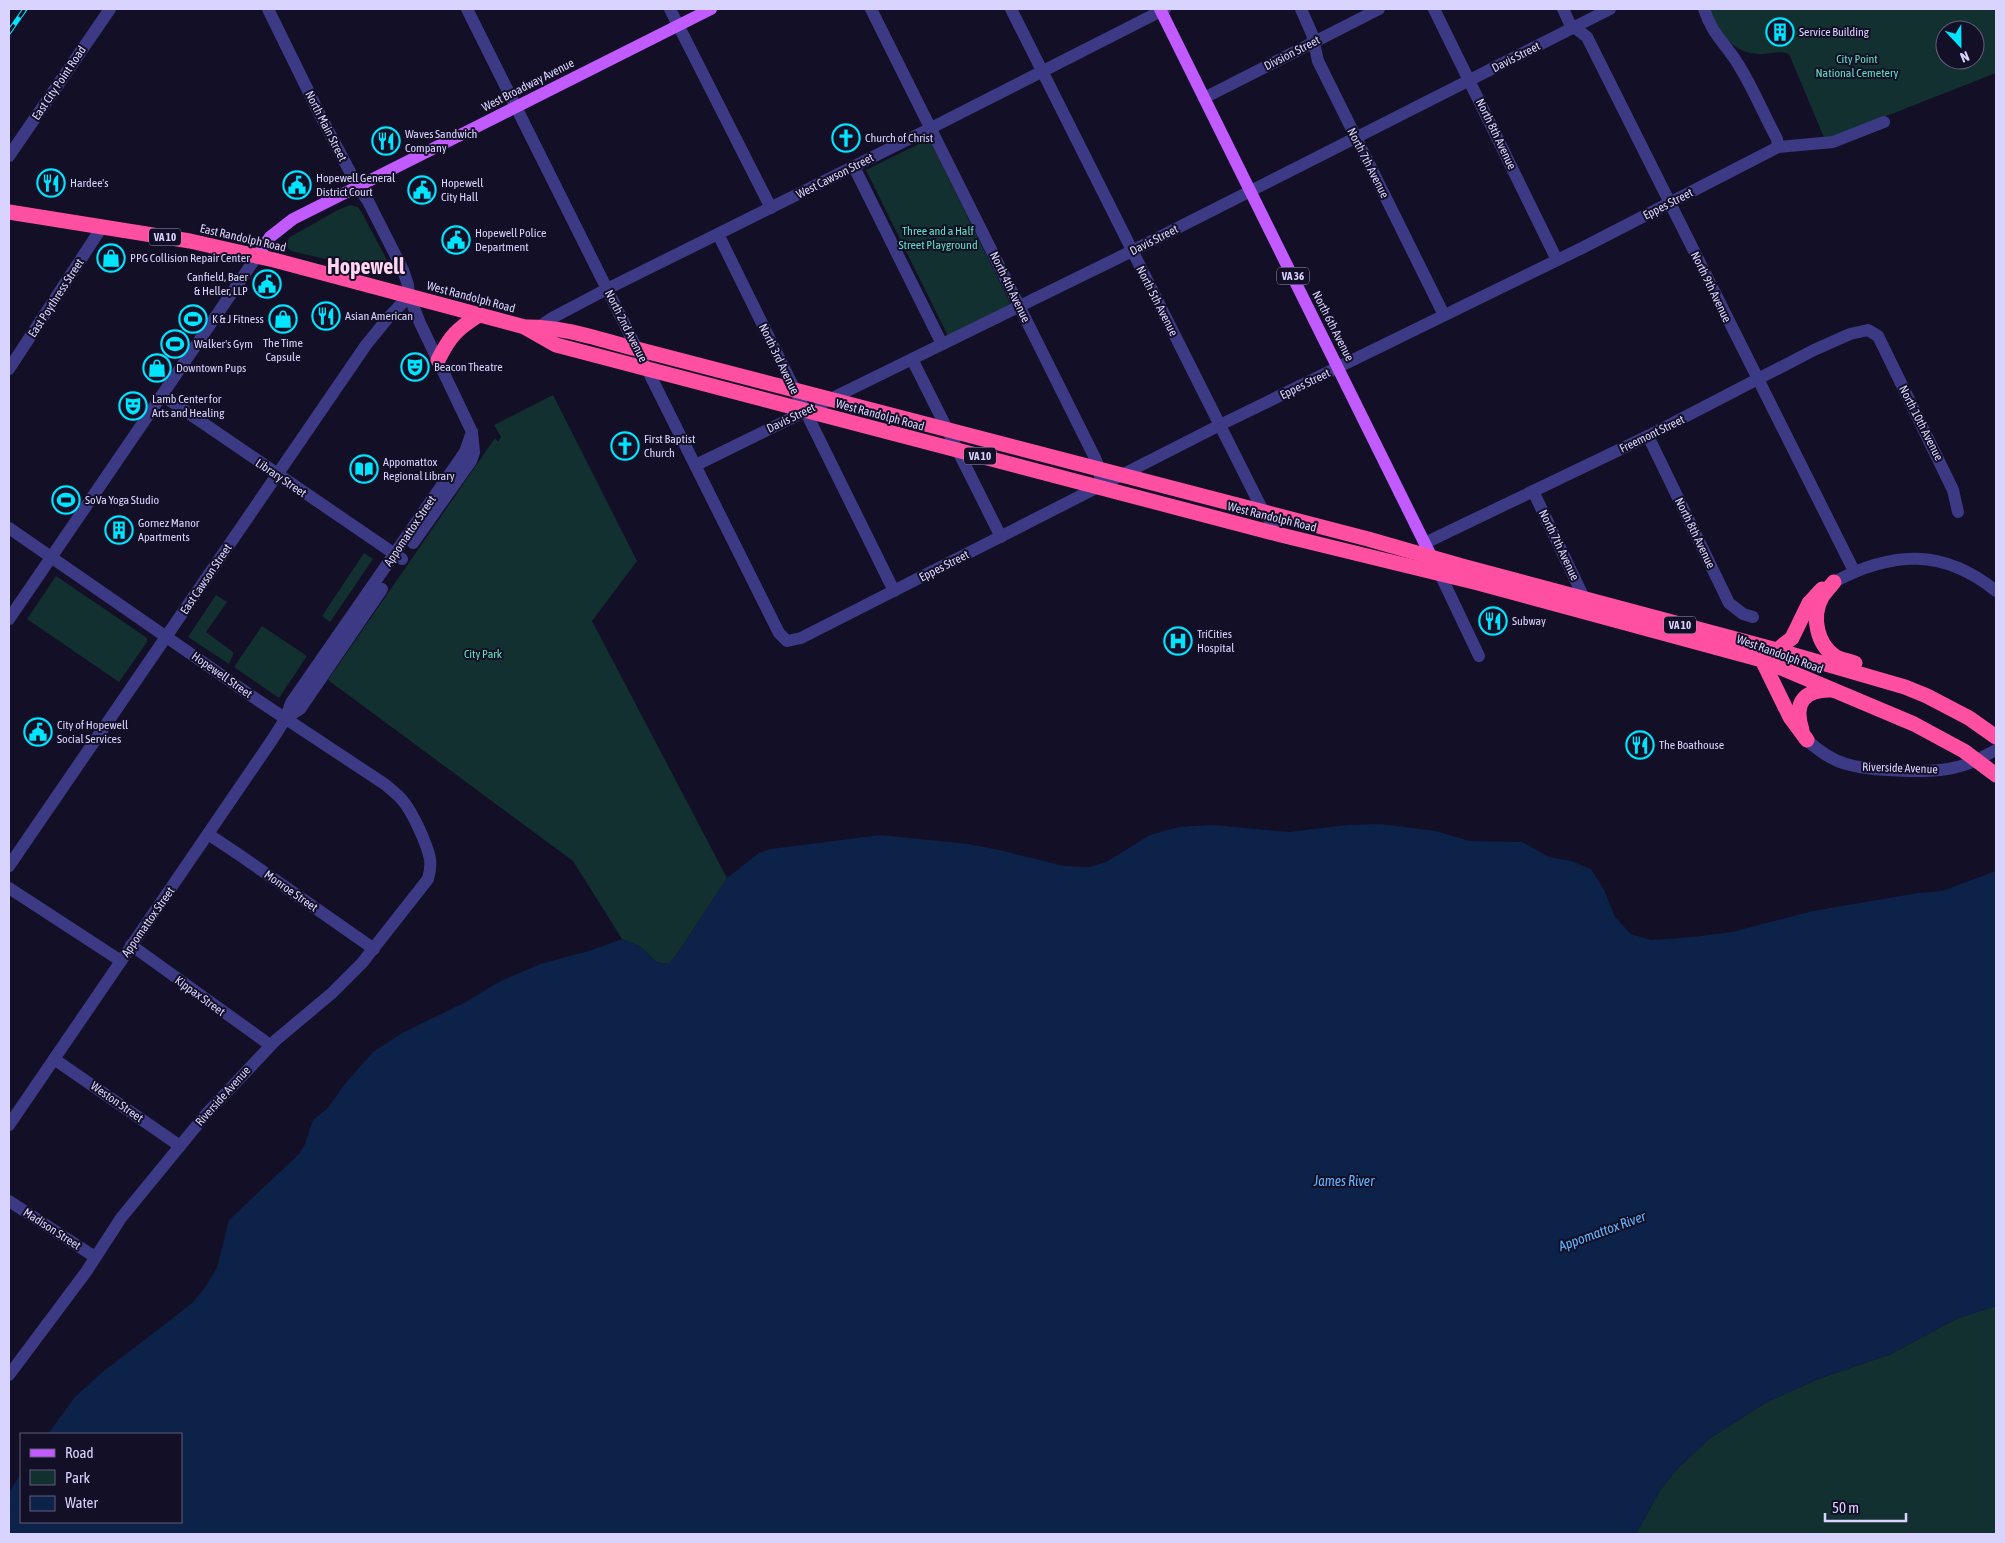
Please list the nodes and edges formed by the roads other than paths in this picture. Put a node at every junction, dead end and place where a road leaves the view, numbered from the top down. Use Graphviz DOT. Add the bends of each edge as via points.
graph roads {
  1 [pos="110,9"];
  2 [pos="268,9"];
  3 [pos="467,9"];
  4 [pos="670,9"];
  5 [pos="711,9"];
  6 [pos="871,9"];
  7 [pos="1011,9"];
  8 [pos="1301,9"];
  9 [pos="1379,9"];
  10 [pos="1434,9"];
  11 [pos="1563,9"];
  12 [pos="1610,9"];
  13 [pos="1704,9"];
  14 [pos="1162,10"];
  15 [pos="678,25"];
  16 [pos="1574,27"];
  17 [pos="1314,43"];
  18 [pos="1042,72"];
  19 [pos="1469,80"];
  20 [pos="1204,98"];
  21 [pos="516,107"];
  22 [pos="1884,122"];
  23 [pos="931,128"];
  24 [pos="1356,138"];
  25 [pos="1778,147"];
  26 [pos="9,156"];
  27 [pos="854,166"];
  28 [pos="358,187"];
  29 [pos="1250,191"];
  30 [pos="1669,203"];
  31 [pos="771,208"];
  32 [pos="9,212"];
  33 [pos="102,227"];
  34 [pos="718,234"];
  35 [pos="1132,251"];
  36 [pos="257,256"];
  37 [pos="1557,260"];
  38 [pos="607,289"];
  39 [pos="409,296"];
  40 [pos="1020,306"];
  41 [pos="479,315"];
  42 [pos="1444,315"];
  43 [pos="533,329"];
  44 [pos="1878,336"];
  45 [pos="942,344"];
  46 [pos="637,349"];
  47 [pos="912,359"];
  48 [pos="438,360"];
  49 [pos="1339,368"];
  50 [pos="9,369"];
  51 [pos="648,370"];
  52 [pos="1757,379"];
  53 [pos="795,390"];
  54 [pos="162,395"];
  55 [pos="830,400"];
  56 [pos="805,410"];
  57 [pos="1220,426"];
  58 [pos="948,430"];
  59 [pos="472,432"];
  60 [pos="1648,436"];
  61 [pos="958,450"];
  62 [pos="696,465"];
  63 [pos="1100,470"];
  64 [pos="277,475"];
  65 [pos="1122,475"];
  66 [pos="1099,487"];
  67 [pos="1533,491"];
  68 [pos="1263,511"];
  69 [pos="1958,512"];
  70 [pos="9,528"];
  71 [pos="1282,535"];
  72 [pos="1001,537"];
  73 [pos="1425,544"];
  74 [pos="51,557"];
  75 [pos="398,557"];
  76 [pos="1432,558"];
  77 [pos="1854,571"];
  78 [pos="1440,574"];
  79 [pos="1834,582"];
  80 [pos="1996,591"];
  81 [pos="894,592"];
  82 [pos="1585,600"];
  83 [pos="1753,617"];
  84 [pos="9,619"];
  85 [pos="167,636"];
  86 [pos="787,641"];
  87 [pos="1777,650"];
  88 [pos="1479,656"];
  89 [pos="1762,660"];
  90 [pos="1837,691"];
  91 [pos="1928,696"];
  92 [pos="286,718"];
  93 [pos="1996,737"];
  94 [pos="1807,740"];
  95 [pos="1996,750"];
  96 [pos="1996,776"];
  97 [pos="208,834"];
  98 [pos="421,835"];
  99 [pos="9,866"];
  100 [pos="9,888"];
  101 [pos="131,945"];
  102 [pos="374,949"];
  103 [pos="121,960"];
  104 [pos="270,1046"];
  105 [pos="54,1059"];
  106 [pos="9,1125"];
  107 [pos="180,1146"];
  108 [pos="9,1201"];
  109 [pos="95,1257"];
  110 [pos="10,1370"];
  1 -- 26 [label="street, East City Point Road"];
  2 -- 28 [label="street, North Main Street"];
  3 -- 21 [label="street, North 2nd Avenue"];
  4 -- 15 [label="street"];
  5 -- 15 [label="main road, West Broadway Avenue"];
  6 -- 23 [label="street, North 4th Avenue"];
  7 -- 18 [label="street, North 5th Avenue"];
  8 -- 17 [label="street, North 7th Avenue"];
  9 -- 17 [label="street, Divsion Street"];
  10 -- 19 [label="street, North 8th Avenue"];
  11 -- 16 [label="street, North 9th Avenue"];
  12 -- 16 [label="street, Davis Street"];
  13 -- 25 [label="street" via="1718,39 1740,67 1777,139"];
  14 -- 18 [label="street, West Cawson Street"];
  14 -- 20 [label="main road, North 6th Avenue / VA 36"];
  15 -- 21 [label="main road, West Broadway Avenue"];
  15 -- 31 [label="street"];
  16 -- 19 [label="street, Davis Street"];
  16 -- 30 [label="street, North 9th Avenue" via="1587,37"];
  17 -- 20 [label="street, Divsion Street"];
  17 -- 24 [label="street, North 7th Avenue" via="1318,61"];
  18 -- 23 [label="street, West Cawson Street"];
  18 -- 35 [label="street, North 5th Avenue"];
  19 -- 24 [label="street, Davis Street"];
  19 -- 37 [label="street, North 8th Avenue"];
  20 -- 29 [label="main road, North 6th Avenue / VA 36"];
  21 -- 28 [label="main road, West Broadway Avenue"];
  21 -- 38 [label="street, North 2nd Avenue"];
  22 -- 25 [label="street, Eppes Street" via="1834,142"];
  23 -- 27 [label="street, West Cawson Street"];
  23 -- 40 [label="street, North 4th Avenue"];
  24 -- 29 [label="street, Davis Street"];
  24 -- 42 [label="street, North 7th Avenue"];
  25 -- 30 [label="street, Eppes Street"];
  27 -- 31 [label="street, West Cawson Street"];
  27 -- 45 [label="street"];
  28 -- 36 [label="main road, West Broadway Avenue" via="287,223"];
  28 -- 39 [label="street, North Main Street" via="403,270"];
  29 -- 35 [label="street, Davis Street"];
  29 -- 49 [label="main road, North 6th Avenue / VA 36"];
  30 -- 37 [label="street, Eppes Street"];
  30 -- 52 [label="street, North 9th Avenue"];
  31 -- 34 [label="street, West Cawson Street"];
  32 -- 33 [label="highway, East Randolph Road / VA 10"];
  33 -- 36 [label="highway, East Randolph Road / VA 10"];
  33 -- 50 [label="street, East Poythress Street"];
  34 -- 38 [label="street, West Cawson Street"];
  34 -- 53 [label="street, North 3rd Avenue"];
  35 -- 40 [label="street, Davis Street"];
  35 -- 57 [label="street, North 5th Avenue"];
  36 -- 39 [label="highway, East Randolph Road / VA 10"];
  36 -- 54 [label="street"];
  37 -- 42 [label="street, Eppes Street"];
  38 -- 43 [label="street, West Cawson Street"];
  38 -- 46 [label="street, North 2nd Avenue"];
  39 -- 41 [label="highway, West Randolph Road / VA 10"];
  39 -- 48 [label="street, North Main Street"];
  39 -- 64 [label="street, East Cawson Street" via="366,345"];
  40 -- 45 [label="street, Davis Street"];
  40 -- 63 [label="street, North 4th Avenue"];
  41 -- 43 [label="highway, West Randolph Road / VA 10"];
  41 -- 48 [label="highway" via="448,341"];
  42 -- 49 [label="street, Eppes Street"];
  43 -- 46 [label="highway, West Randolph Road / VA 10"];
  43 -- 51 [label="highway, West Randolph Road / VA 10" via="556,345"];
  44 -- 52 [label="street, Freemont Street" via="1868,330 1850,334"];
  44 -- 69 [label="street, North 10th Avenue" via="1954,490"];
  45 -- 47 [label="street, Davis Street"];
  46 -- 51 [label="street, North 2nd Avenue"];
  46 -- 53 [label="highway, West Randolph Road / VA 10"];
  47 -- 55 [label="street, Davis Street"];
  47 -- 58 [label="street"];
  48 -- 59 [label="street, North Main Street"];
  49 -- 57 [label="street, Eppes Street"];
  49 -- 73 [label="main road, North 6th Avenue / VA 36"];
  51 -- 56 [label="highway, West Randolph Road / VA 10"];
  51 -- 62 [label="street, North 2nd Avenue"];
  52 -- 60 [label="street, Freemont Street"];
  52 -- 77 [label="street, North 9th Avenue"];
  53 -- 55 [label="highway, West Randolph Road / VA 10"];
  53 -- 56 [label="street, North 3rd Avenue"];
  54 -- 64 [label="street, Library Street"];
  54 -- 74 [label="street"];
  55 -- 56 [label="street, Davis Street"];
  55 -- 58 [label="highway, West Randolph Road / VA 10"];
  56 -- 61 [label="highway, West Randolph Road / VA 10"];
  56 -- 62 [label="street, Davis Street"];
  56 -- 81 [label="street, North 3rd Avenue"];
  57 -- 65 [label="street, Eppes Street"];
  57 -- 68 [label="street, North 5th Avenue"];
  58 -- 61 [label="street"];
  58 -- 63 [label="highway, West Randolph Road / VA 10"];
  59 -- 75 [label="street, Appomattox Street" via="474,452 470,461"];
  60 -- 67 [label="street, Freemont Street"];
  60 -- 83 [label="street, North 8th Avenue" via="1729,603"];
  61 -- 66 [label="highway, West Randolph Road / VA 10"];
  61 -- 72 [label="street"];
  62 -- 86 [label="street, North 2nd Avenue" via="779,633"];
  63 -- 65 [label="highway, West Randolph Road / VA 10"];
  63 -- 66 [label="street, North 4th Avenue"];
  64 -- 75 [label="street, Library Street"];
  64 -- 85 [label="street, East Cawson Street"];
  65 -- 66 [label="street, Eppes Street"];
  65 -- 68 [label="highway, West Randolph Road / VA 10"];
  66 -- 71 [label="highway, West Randolph Road / VA 10"];
  66 -- 72 [label="street, Eppes Street"];
  67 -- 73 [label="street, Freemont Street"];
  67 -- 82 [label="street, North 7th Avenue"];
  68 -- 71 [label="street, North 5th Avenue"];
  68 -- 76 [label="highway, West Randolph Road / VA 10"];
  70 -- 74 [label="street, Hopewell Street"];
  71 -- 78 [label="highway, West Randolph Road / VA 10"];
  72 -- 81 [label="street, Eppes Street"];
  73 -- 76 [label="main road, North 6th Avenue / VA 36"];
  74 -- 84 [label="street"];
  74 -- 85 [label="street, Hopewell Street"];
  75 -- 92 [label="street, Appomattox Street" via="291,703"];
  76 -- 78 [label="main road, North 6th Avenue / VA 36"];
  76 -- 82 [label="highway, West Randolph Road / VA 10"];
  77 -- 79 [label="street"];
  77 -- 80 [label="street" via="1884,561 1920,559 1959,568"];
  78 -- 88 [label="street, North 6th Avenue"];
  78 -- 89 [label="highway, West Randolph Road / VA 10"];
  79 -- 87 [label="highway" via="1814,596 1796,632"];
  79 -- 91 [label="highway" via="1822,597 1817,615 1818,634 1825,647 1843,660 1906,678"];
  81 -- 86 [label="street, Eppes Street" via="801,638"];
  82 -- 87 [label="highway, West Randolph Road / VA 10"];
  85 -- 92 [label="street, Hopewell Street"];
  85 -- 99 [label="street, East Cawson Street"];
  87 -- 91 [label="highway, West Randolph Road / VA 10"];
  89 -- 90 [label="highway, West Randolph Road / VA 10"];
  89 -- 94 [label="highway" via="1790,717"];
  90 -- 94 [label="highway" via="1813,692 1802,700 1798,711"];
  90 -- 96 [label="highway, West Randolph Road / VA 10" via="1914,724 1964,751"];
  91 -- 93 [label="highway, West Randolph Road / VA 10"];
  92 -- 97 [label="street, Appomattox Street"];
  92 -- 98 [label="street, Hopewell Street" via="386,785 403,801"];
  94 -- 95 [label="street, Riverside Avenue" via="1832,759 1846,764 1920,771 1957,768"];
  97 -- 101 [label="street, Appomattox Street"];
  97 -- 102 [label="street, Monroe Street"];
  98 -- 102 [label="street, Riverside Avenue" via="430,857 428,879"];
  100 -- 103 [label="street"];
  101 -- 103 [label="street, Appomattox Street"];
  101 -- 104 [label="street, Kippax Street"];
  102 -- 104 [label="street, Riverside Avenue" via="332,993"];
  103 -- 105 [label="street, Appomattox Street"];
  104 -- 107 [label="street, Riverside Avenue"];
  105 -- 106 [label="street, Appomattox Street"];
  105 -- 107 [label="street, Weston Street"];
  107 -- 109 [label="street, Riverside Avenue" via="121,1218"];
  108 -- 109 [label="street, Madison Street"];
  109 -- 110 [label="street, Riverside Avenue"];
}
